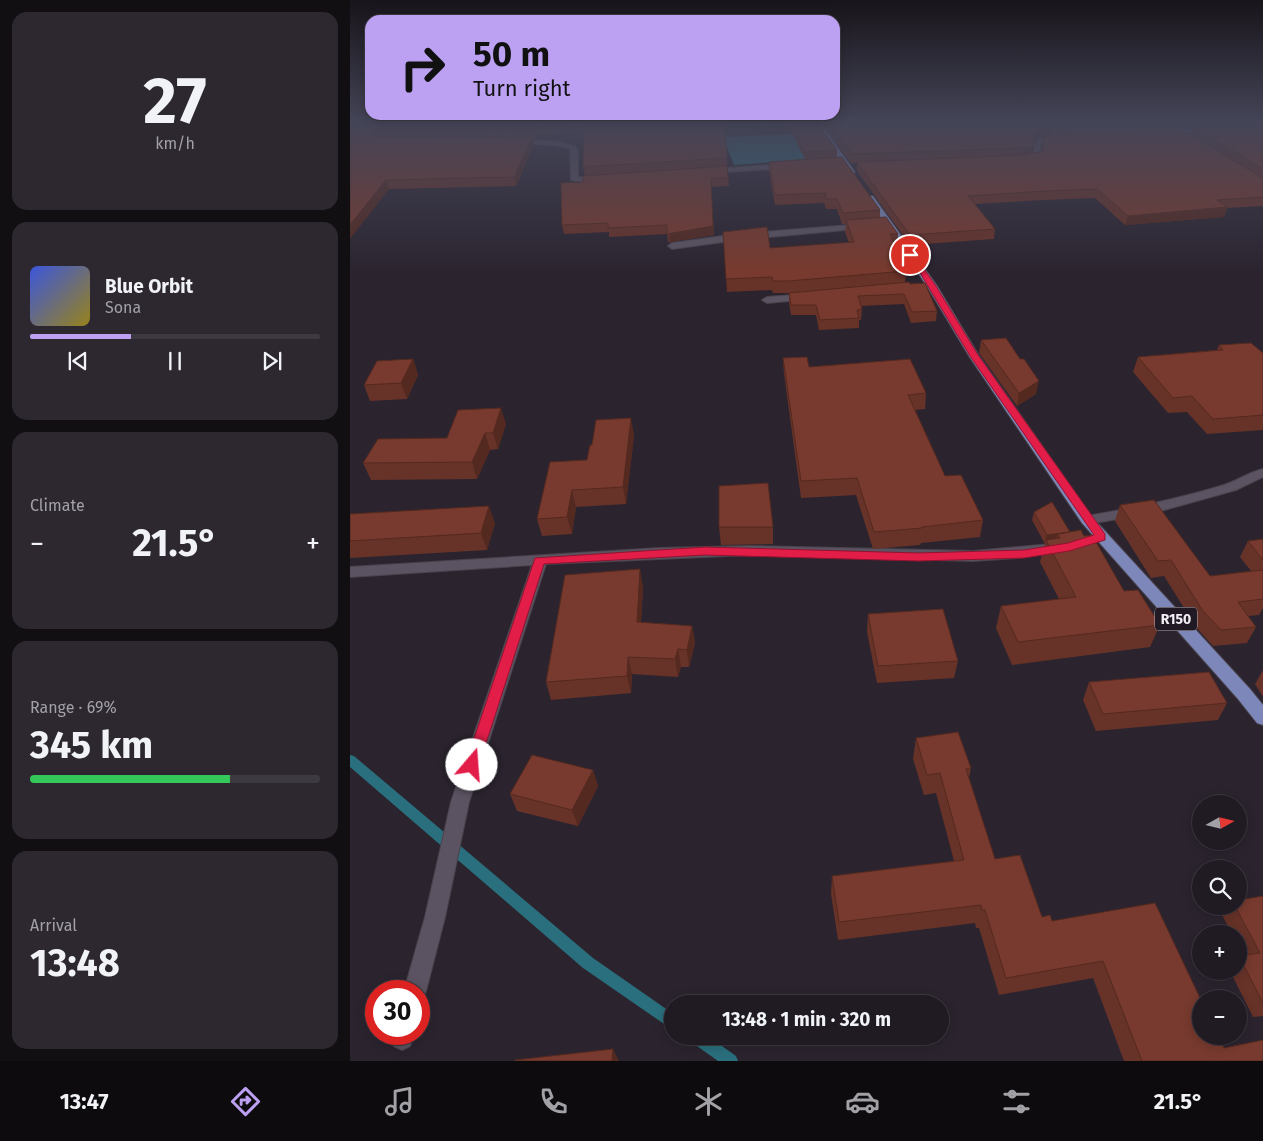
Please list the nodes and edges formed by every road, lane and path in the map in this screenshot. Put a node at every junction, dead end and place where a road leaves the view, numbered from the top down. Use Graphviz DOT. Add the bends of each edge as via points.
graph roads {
  1 [pos="574,174"];
  2 [pos="852,174"];
  3 [pos="608,180"];
  4 [pos="869,225"];
  5 [pos="672,246"];
  6 [pos="816,296"];
  7 [pos="767,300"];
  8 [pos="1263,473"];
  9 [pos="1087,520"];
  10 [pos="1101,537"];
  11 [pos="540,561"];
  12 [pos="350,572"];
  13 [pos="1263,718"];
  14 [pos="418,980"];
  1 -- 3 [label="street" via="574,178 581,180"];
  2 -- 9 [label="main road, R150" via="883,224"];
  4 -- 5 [label="street"];
  6 -- 7 [label="street"];
  8 -- 9 [label="street" via="1231,487 1145,512"];
  9 -- 10 [label="main road, R150"];
  10 -- 11 [label="street" via="1024,554 918,557 705,551"];
  10 -- 13 [label="main road, R150"];
  11 -- 12 [label="street"];
  11 -- 14 [label="street" via="460,802"];
}
